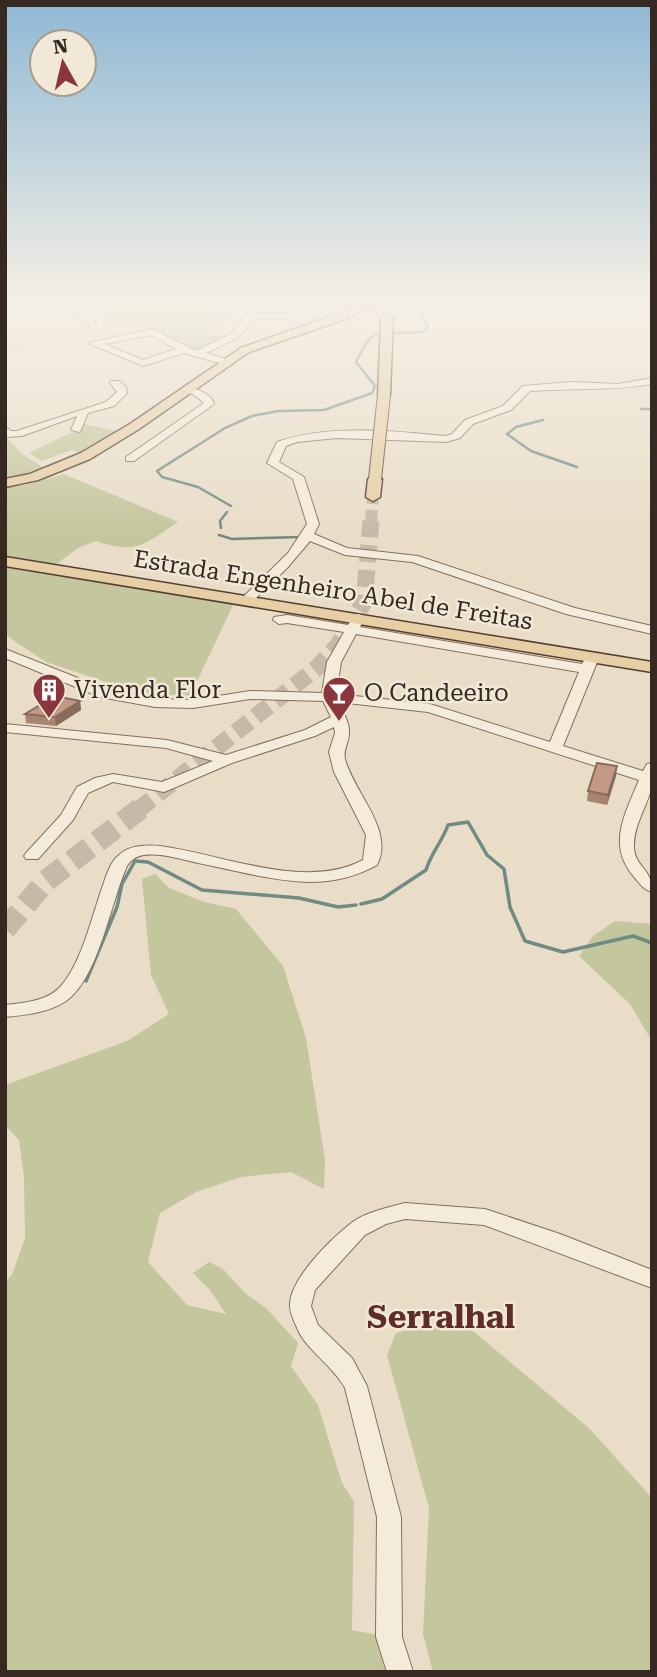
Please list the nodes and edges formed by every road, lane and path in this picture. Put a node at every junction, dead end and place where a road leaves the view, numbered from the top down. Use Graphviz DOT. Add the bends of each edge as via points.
graph roads {
  1 [pos="201,380"];
  2 [pos="385,380"];
  3 [pos="652,381"];
  4 [pos="115,383"];
  5 [pos="187,390"];
  6 [pos="84,411"];
  7 [pos="76,430"];
  8 [pos="9,432"];
  9 [pos="130,459"];
  10 [pos="5,483"];
  11 [pos="373,497"];
  12 [pos="308,536"];
  13 [pos="5,561"];
  14 [pos="247,599"];
  15 [pos="279,620"];
  16 [pos="355,624"];
  17 [pos="652,630"];
  18 [pos="5,653"];
  19 [pos="589,663"];
  20 [pos="652,667"];
  21 [pos="328,697"];
  22 [pos="340,719"];
  23 [pos="5,728"];
  24 [pos="554,749"];
  25 [pos="227,760"];
  26 [pos="650,775"];
  27 [pos="32,856"];
  28 [pos="652,887"];
  29 [pos="5,1011"];
  30 [pos="652,1279"];
  31 [pos="400,1672"];
  1 -- 5 [label="main road"];
  2 -- 11 [label="main road, bridge"];
  3 -- 12 [label="street" via="618,387 527,388 507,408 469,422 456,436 446,439 287,440 274,463 293,472 303,487 313,524"];
  4 -- 6 [label="street" via="122,388 117,399"];
  5 -- 9 [label="street" via="203,395 209,404"];
  5 -- 10 [label="main road" via="63,469"];
  6 -- 7 [label="street"];
  6 -- 8 [label="street" via="34,430"];
  12 -- 14 [label="street"];
  12 -- 17 [label="street" via="345,551 414,559 571,611"];
  13 -- 14 [label="main road, Estrada Engenheiro Abel de Freitas"];
  14 -- 16 [label="main road, Estrada Engenheiro Abel de Freitas"];
  15 -- 16 [label="street"];
  16 -- 19 [label="main road, Estrada Engenheiro Abel de Freitas"];
  16 -- 21 [label="street" via="334,662"];
  18 -- 21 [label="street" via="105,694 155,703 193,704 250,695"];
  19 -- 20 [label="main road, Estrada Engenheiro Abel de Freitas"];
  19 -- 24 [label="street"];
  21 -- 22 [label="street"];
  21 -- 24 [label="street" via="430,708"];
  22 -- 25 [label="street"];
  22 -- 29 [label="street" via="342,733 336,752 341,772 374,835 371,862 346,875 309,876 177,853 133,853 118,867 77,976 65,992 36,1006"];
  23 -- 25 [label="street" via="167,744"];
  24 -- 26 [label="street"];
  25 -- 27 [label="street" via="164,788 113,778 100,781 82,790 68,817"];
  26 -- 28 [label="street" via="626,838 627,854 636,871"];
  30 -- 31 [label="street" via="485,1217 429,1211 405,1211 370,1222 347,1238 314,1274 302,1293 301,1312 309,1330 344,1365 355,1386 388,1517 389,1637"];
}
